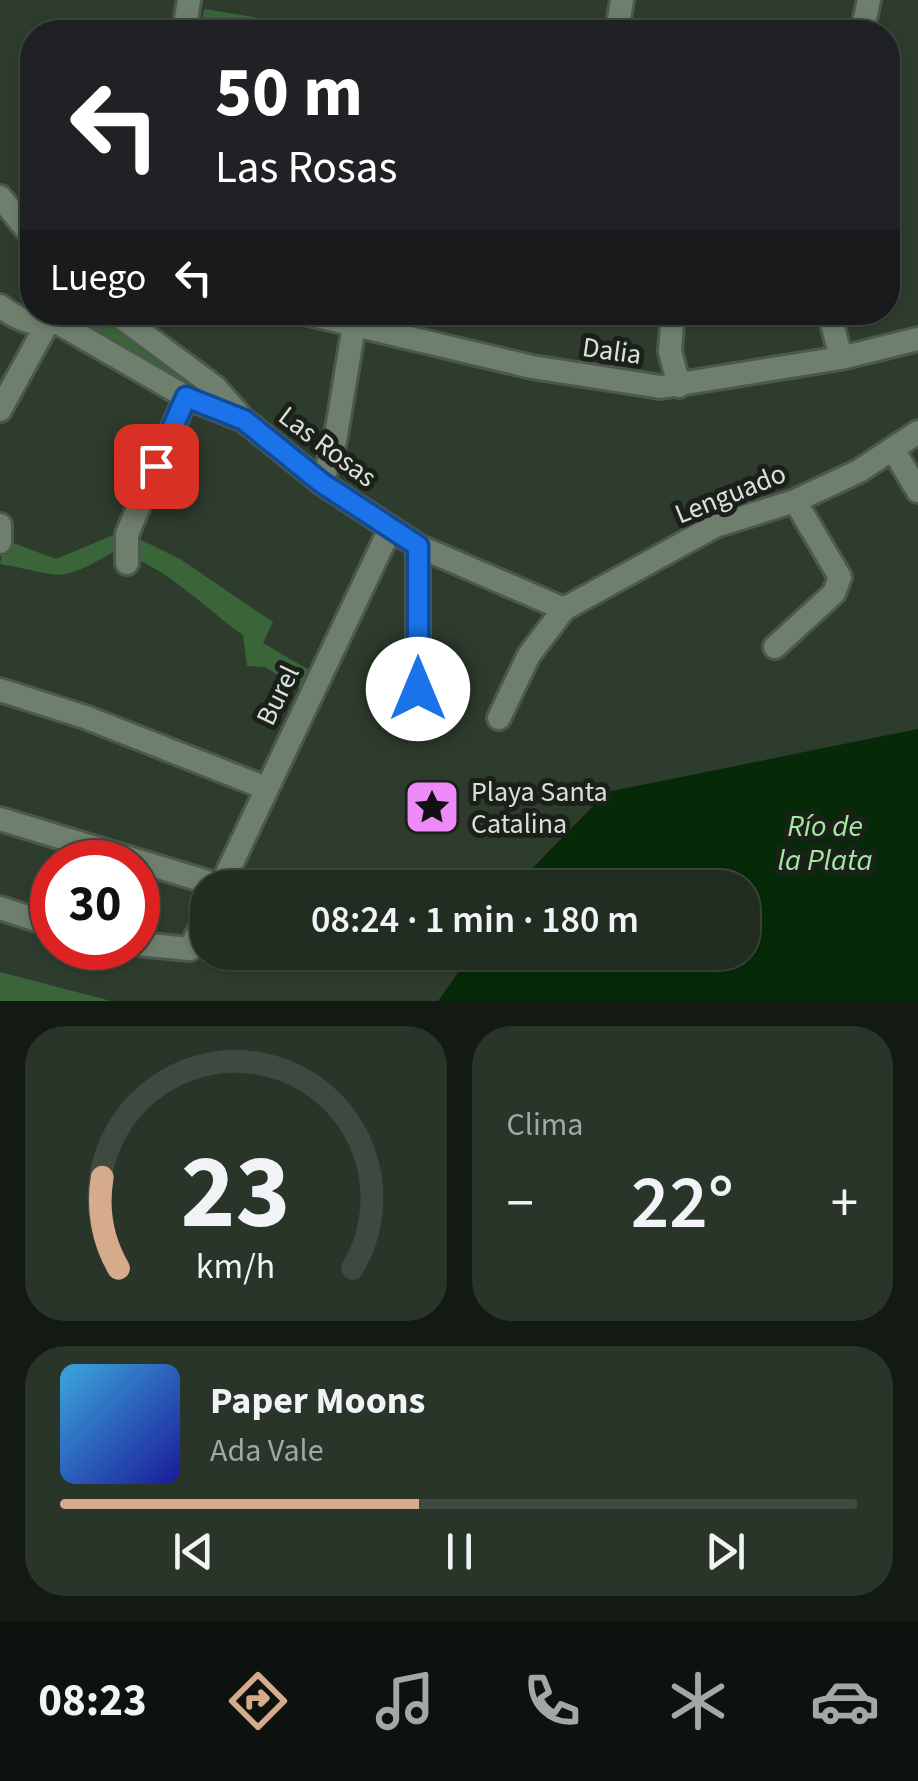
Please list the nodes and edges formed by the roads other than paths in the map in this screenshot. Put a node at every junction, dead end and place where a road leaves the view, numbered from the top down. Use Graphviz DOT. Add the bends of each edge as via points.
graph roads {
  1 [pos="0,197"];
  2 [pos="20,221"];
  3 [pos="58,325"];
  4 [pos="69,325"];
  5 [pos="132,325"];
  6 [pos="350,325"];
  7 [pos="673,325"];
  8 [pos="832,325"];
  9 [pos="354,326"];
  10 [pos="918,339"];
  11 [pos="841,358"];
  12 [pos="679,386"];
  13 [pos="186,397"];
  14 [pos="0,410"];
  15 [pos="244,420"];
  16 [pos="918,432"];
  17 [pos="894,452"];
  18 [pos="322,483"];
  19 [pos="918,491"];
  20 [pos="795,501"];
  21 [pos="0,526"];
  22 [pos="390,528"];
  23 [pos="0,542"];
  24 [pos="418,546"];
  25 [pos="127,563"];
  26 [pos="564,609"];
  27 [pos="775,647"];
  28 [pos="418,689"];
  29 [pos="0,690"];
  30 [pos="499,718"];
  31 [pos="266,788"];
  32 [pos="0,819"];
  33 [pos="228,870"];
  34 [pos="190,878"];
  35 [pos="0,908"];
  36 [pos="30,918"];
  37 [pos="160,946"];
  38 [pos="190,949"];
  1 -- 2 [label="street"];
  3 -- 14 [label="street"];
  4 -- 13 [label="street, Las Rosas"];
  5 -- 15 [label="street" via="215,387"];
  6 -- 9 [label="street, Dalia"];
  7 -- 12 [label="street" via="670,351"];
  8 -- 11 [label="street"];
  9 -- 12 [label="street, Dalia" via="595,380"];
  9 -- 18 [label="street"];
  10 -- 11 [label="street, Dalia"];
  11 -- 12 [label="street, Dalia"];
  13 -- 15 [label="street, Las Rosas"];
  13 -- 25 [label="street" via="127,534"];
  15 -- 18 [label="street, Las Rosas"];
  16 -- 17 [label="street, Lenguado"];
  17 -- 19 [label="street"];
  17 -- 20 [label="street, Lenguado"];
  18 -- 22 [label="street, Las Rosas"];
  20 -- 26 [label="street, Lenguado" via="715,526"];
  20 -- 27 [label="street" via="840,577 834,593"];
  21 -- 23 [label="street"];
  22 -- 24 [label="street, Las Rosas"];
  22 -- 31 [label="street, Burel"];
  24 -- 26 [label="street, Las Rosas"];
  24 -- 28 [label="street"];
  26 -- 30 [label="street" via="529,655"];
  29 -- 31 [label="street"];
  31 -- 33 [label="street, Burel"];
  32 -- 34 [label="street"];
  35 -- 36 [label="street"];
  37 -- 38 [label="street"];
}
